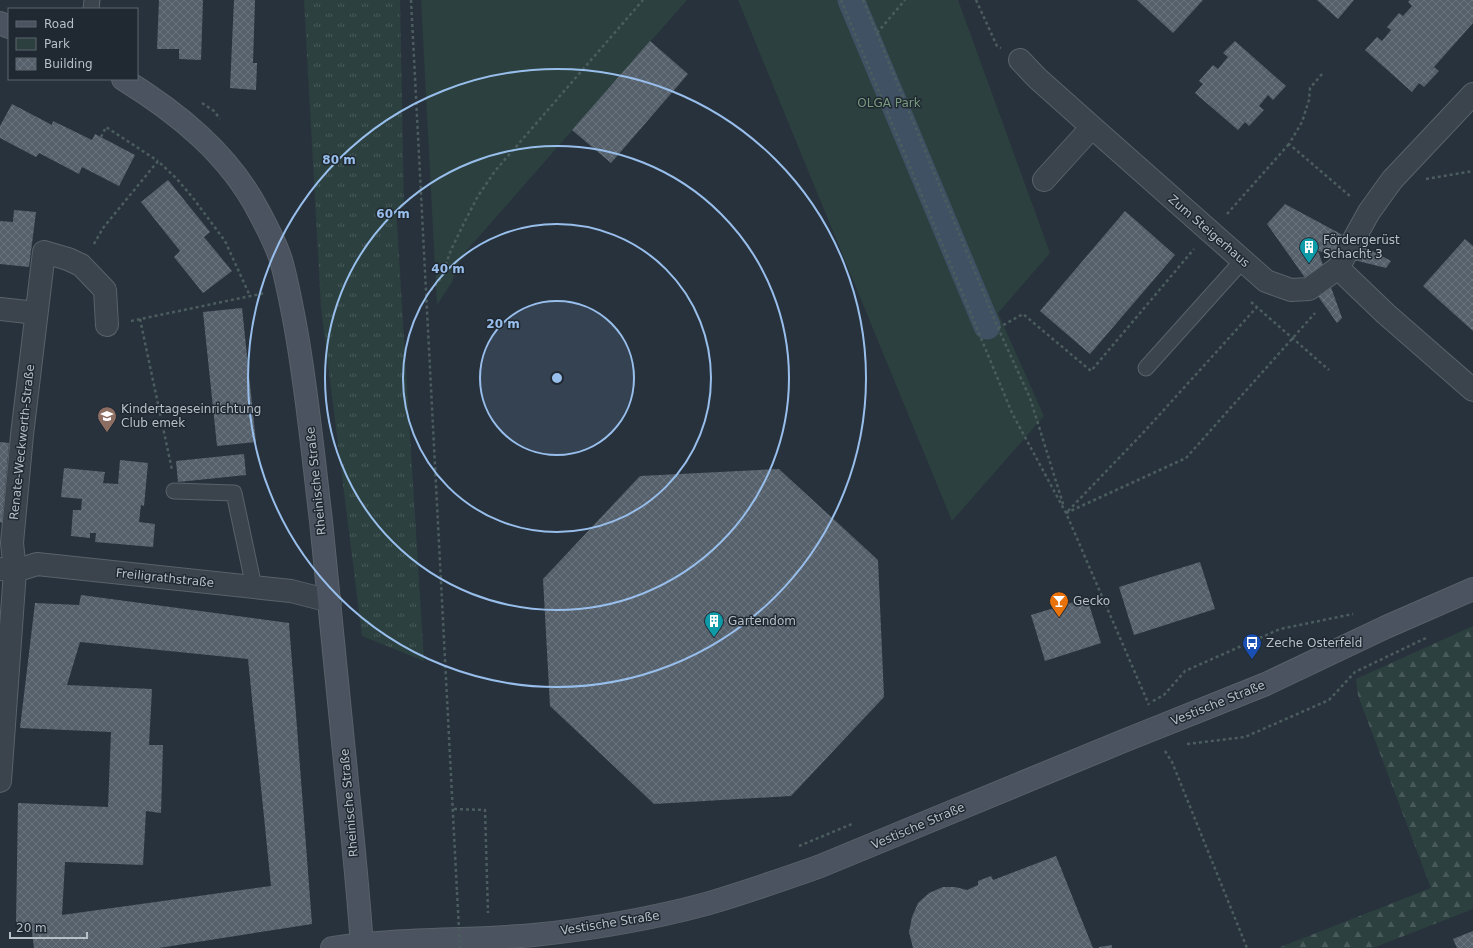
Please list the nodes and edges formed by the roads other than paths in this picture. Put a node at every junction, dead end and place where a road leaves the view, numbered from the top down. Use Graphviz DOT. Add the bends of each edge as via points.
graph roads {
  1 [pos="1020,60"];
  2 [pos="125,80"];
  3 [pos="1473,94"];
  4 [pos="1092,127"];
  5 [pos="1044,180"];
  6 [pos="1243,260"];
  7 [pos="1338,268"];
  8 [pos="0,309"];
  9 [pos="36,313"];
  10 [pos="107,325"];
  11 [pos="1146,368"];
  12 [pos="1473,390"];
  13 [pos="174,491"];
  14 [pos="8,570"];
  15 [pos="254,587"];
  16 [pos="1473,590"];
  17 [pos="330,601"];
  18 [pos="0,781"];
  19 [pos="362,946"];
  20 [pos="332,948"];
  1 -- 4 [label="street, Zum Steigerhaus"];
  2 -- 17 [label="street, Rheinische Straße" via="153,97 210,144 249,194 280,258 302,361"];
  3 -- 7 [label="street, Zum Steigerhaus" via="1392,180 1369,212"];
  4 -- 5 [label="street"];
  4 -- 6 [label="street, Zum Steigerhaus"];
  6 -- 7 [label="street, Zum Steigerhaus" via="1266,281 1291,290 1309,289"];
  6 -- 11 [label="lane"];
  7 -- 12 [label="street"];
  8 -- 9 [label="street"];
  9 -- 10 [label="street, Renate-Weckwerth-Straße" via="44,252 81,265 105,290"];
  9 -- 14 [label="street, Renate-Weckwerth-Straße"];
  13 -- 15 [label="lane" via="234,493"];
  14 -- 15 [label="street, Freiligrathstraße" via="37,564"];
  14 -- 18 [label="street, Renate-Weckwerth-Straße"];
  15 -- 17 [label="street, Freiligrathstraße" via="291,591"];
  16 -- 19 [label="street, Vestische Straße" via="1386,626 1266,684 818,868 770,884 707,904 627,922 581,929 532,935"];
  17 -- 19 [label="street, Rheinische Straße"];
  19 -- 20 [label="street, Vestische Straße"];
}
